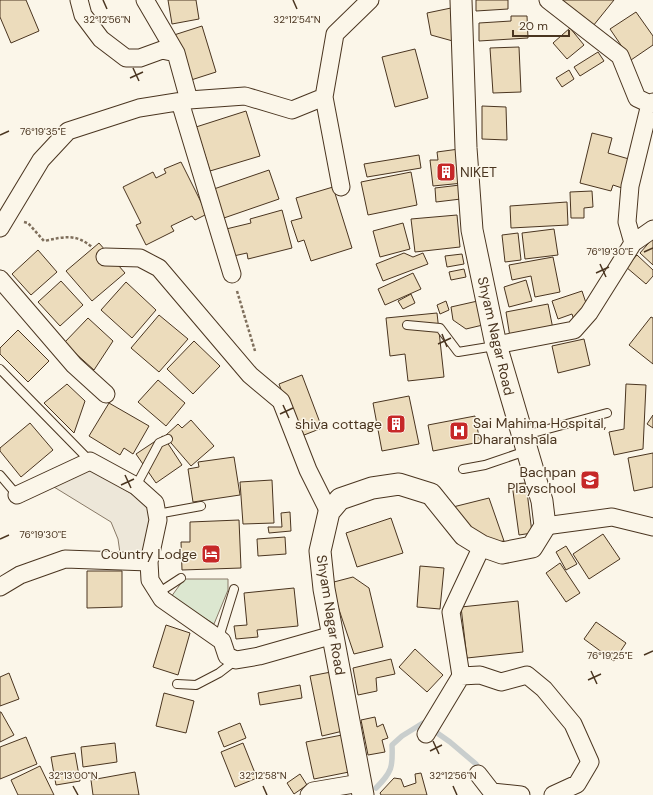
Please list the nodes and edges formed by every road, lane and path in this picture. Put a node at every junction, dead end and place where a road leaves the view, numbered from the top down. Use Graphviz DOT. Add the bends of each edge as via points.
graph roads {
  1 [pos="79,0"];
  2 [pos="145,0"];
  3 [pos="370,0"];
  4 [pos="461,0"];
  5 [pos="548,0"];
  6 [pos="176,53"];
  7 [pos="324,97"];
  8 [pos="184,101"];
  9 [pos="651,103"];
  10 [pos="341,186"];
  11 [pos="2,219"];
  12 [pos="653,229"];
  13 [pos="633,243"];
  14 [pos="105,257"];
  15 [pos="232,274"];
  16 [pos="0,279"];
  17 [pos="407,325"];
  18 [pos="496,345"];
  19 [pos="255,352"];
  20 [pos="0,369"];
  21 [pos="106,394"];
  22 [pos="607,413"];
  23 [pos="168,439"];
  24 [pos="524,444"];
  25 [pos="90,461"];
  26 [pos="463,469"];
  27 [pos="0,475"];
  28 [pos="136,486"];
  29 [pos="17,495"];
  30 [pos="201,506"];
  31 [pos="329,512"];
  32 [pos="157,514"];
  33 [pos="545,526"];
  34 [pos="653,527"];
  35 [pos="482,546"];
  36 [pos="148,562"];
  37 [pos="181,578"];
  38 [pos="0,587"];
  39 [pos="234,589"];
  40 [pos="158,593"];
  41 [pos="333,635"];
  42 [pos="222,640"];
  43 [pos="236,660"];
  44 [pos="460,676"];
  45 [pos="177,684"];
  46 [pos="426,734"];
  47 [pos="478,774"];
  48 [pos="362,789"];
  49 [pos="309,795"];
  50 [pos="521,795"];
  51 [pos="553,795"];
  1 -- 6 [label="street" via="83,15 101,39 126,58 140,58 162,50"];
  2 -- 6 [label="street"];
  3 -- 7 [label="street" via="335,34"];
  4 -- 18 [label="street, Shyam Nagar Road" via="466,148 472,230"];
  5 -- 9 [label="street" via="620,56 637,98"];
  6 -- 8 [label="street"];
  7 -- 8 [label="street" via="292,110 245,96"];
  7 -- 10 [label="street"];
  8 -- 11 [label="street" via="139,108 68,131 41,160"];
  8 -- 15 [label="street"];
  9 -- 13 [label="street" via="630,186 627,222"];
  11 -- 14 [label="path" via="28,223 44,241 68,236 83,240"];
  12 -- 13 [label="street"];
  13 -- 18 [label="street" via="589,313 574,330"];
  14 -- 31 [label="street" via="140,258 159,268 250,375 282,401 308,470"];
  15 -- 19 [label="path"];
  16 -- 21 [label="street" via="74,365"];
  17 -- 18 [label="lane" via="440,328 458,352"];
  18 -- 24 [label="street, Shyam Nagar Road"];
  20 -- 25 [label="lane"];
  22 -- 24 [label="lane"];
  23 -- 28 [label="lane" via="159,444"];
  24 -- 26 [label="lane" via="486,465"];
  24 -- 33 [label="street, Shyam Nagar Road" via="542,501"];
  25 -- 28 [label="street"];
  25 -- 29 [label="street"];
  27 -- 29 [label="lane"];
  28 -- 32 [label="street" via="155,503"];
  30 -- 32 [label="lane"];
  31 -- 35 [label="street" via="340,499 372,488 399,484 431,494 464,535"];
  31 -- 41 [label="street, Shyam Nagar Road" via="320,551"];
  32 -- 36 [label="street" via="158,520"];
  33 -- 34 [label="street" via="612,518"];
  33 -- 35 [label="street" via="532,547 502,553"];
  35 -- 44 [label="street" via="451,612"];
  36 -- 38 [label="street" via="65,559 20,575"];
  36 -- 40 [label="street" via="150,580"];
  37 -- 40 [label="lane"];
  39 -- 42 [label="lane" via="221,631"];
  40 -- 42 [label="street" via="162,599"];
  41 -- 43 [label="street"];
  41 -- 48 [label="street, Shyam Nagar Road"];
  42 -- 43 [label="street" via="227,656"];
  43 -- 45 [label="lane" via="219,673 196,685"];
  44 -- 46 [label="street"];
  44 -- 51 [label="street" via="480,675 501,682 527,675 544,689 573,724 590,762 577,784"];
  47 -- 50 [label="street" via="492,792"];
  48 -- 49 [label="street" via="313,791"];
}
